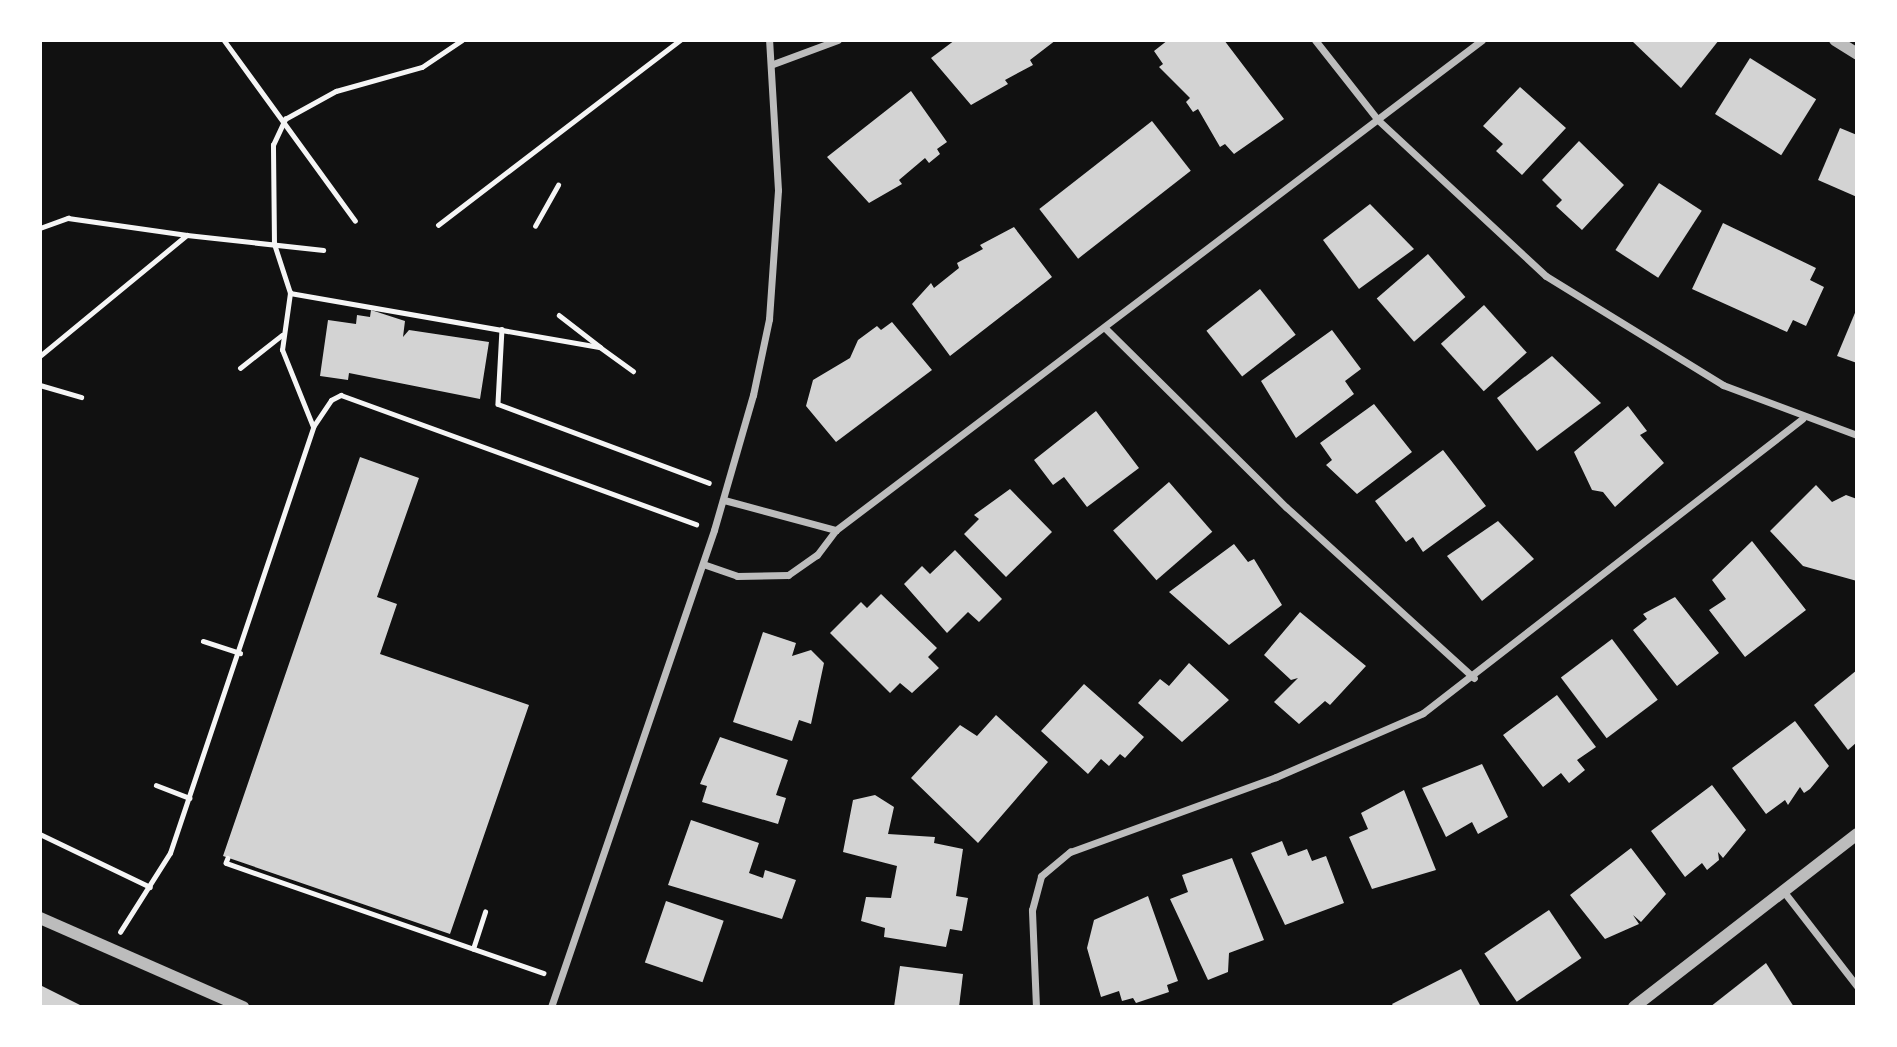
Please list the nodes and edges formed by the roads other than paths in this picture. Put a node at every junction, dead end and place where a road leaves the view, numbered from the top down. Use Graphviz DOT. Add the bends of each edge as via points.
graph roads {
  1 [pos="769,40"];
  2 [pos="838,40"];
  3 [pos="1315,40"];
  4 [pos="1482,40"];
  5 [pos="1835,40"];
  6 [pos="1857,54"];
  7 [pos="773,64"];
  8 [pos="1378,120"];
  9 [pos="1105,328"];
  10 [pos="1802,419"];
  11 [pos="1857,435"];
  12 [pos="724,500"];
  13 [pos="836,530"];
  14 [pos="703,564"];
  15 [pos="1474,678"];
  16 [pos="1857,834"];
  17 [pos="1784,892"];
  18 [pos="40,918"];
  19 [pos="1857,986"];
  20 [pos="243,1007"];
  21 [pos="551,1007"];
  22 [pos="1036,1007"];
  23 [pos="1634,1007"];
  1 -- 7 [label="street"];
  2 -- 7 [label="street"];
  3 -- 8 [label="street"];
  4 -- 8 [label="street"];
  5 -- 6 [label="street"];
  7 -- 12 [label="street" via="778,190 769,319"];
  8 -- 9 [label="street"];
  8 -- 10 [label="street" via="1546,276 1661,352"];
  9 -- 13 [label="street"];
  9 -- 15 [label="street" via="1286,507"];
  10 -- 11 [label="street"];
  10 -- 15 [label="street"];
  12 -- 13 [label="street"];
  12 -- 14 [label="street"];
  13 -- 14 [label="street" via="817,555 788,575 737,576"];
  14 -- 21 [label="street"];
  15 -- 22 [label="street" via="1375,738 1070,852 1041,876 1032,909"];
  16 -- 17 [label="street"];
  17 -- 19 [label="street"];
  17 -- 23 [label="street"];
  18 -- 20 [label="street"];
}
